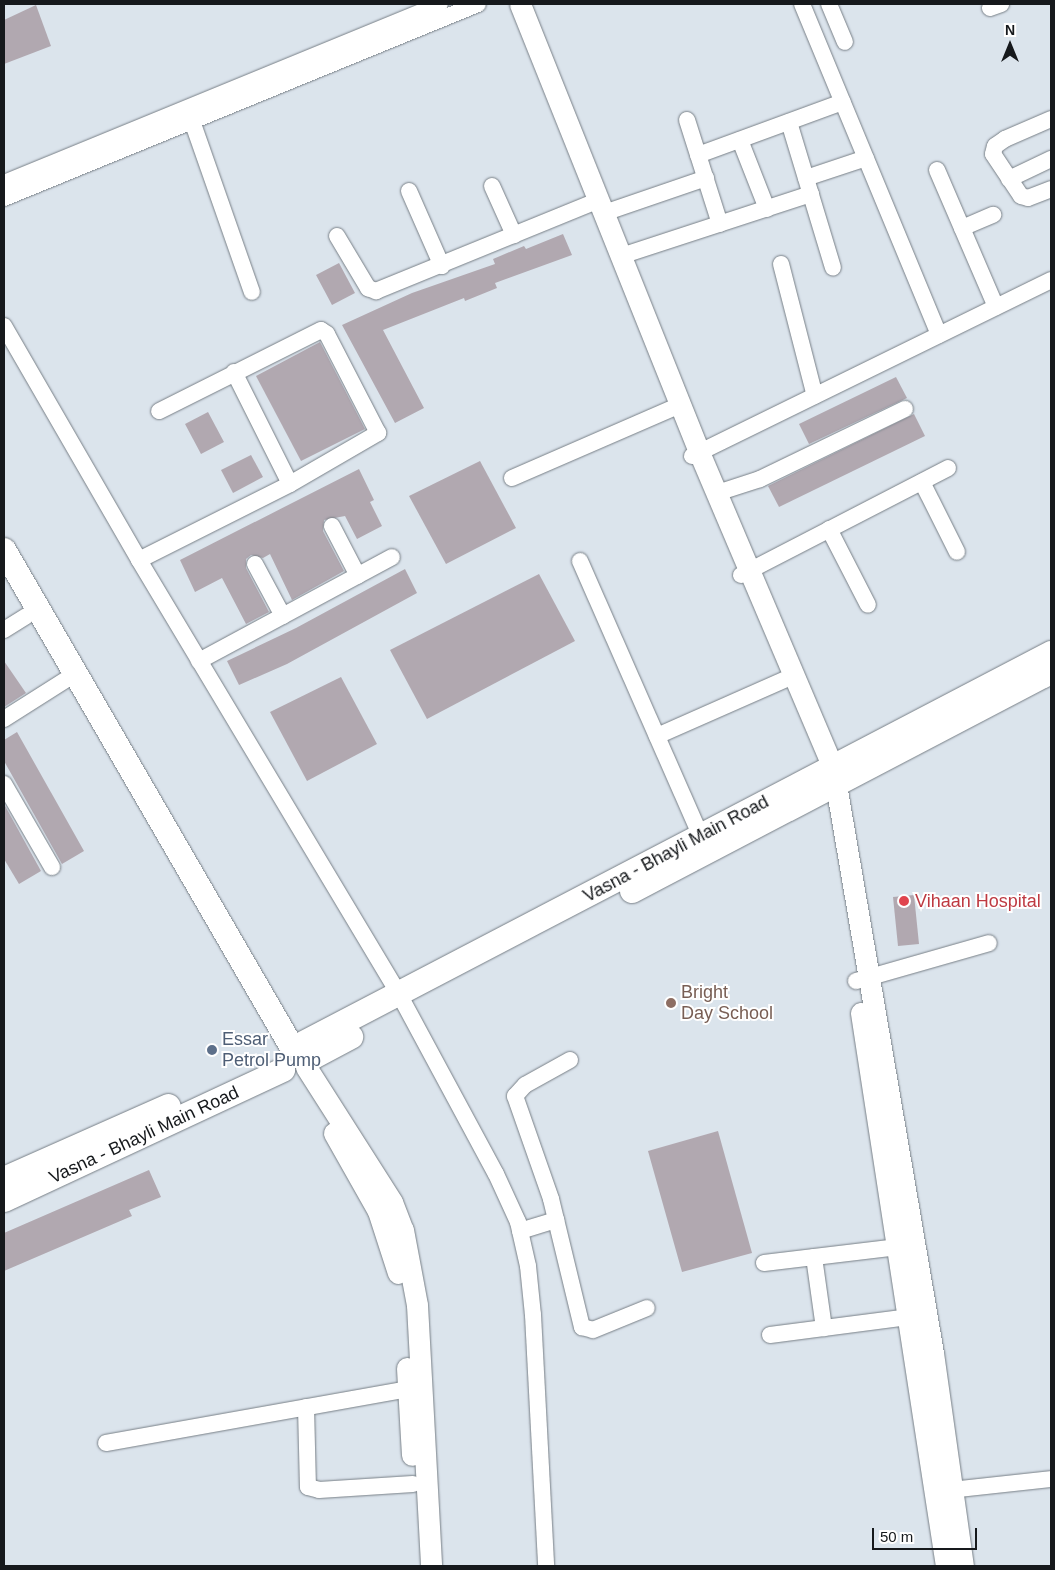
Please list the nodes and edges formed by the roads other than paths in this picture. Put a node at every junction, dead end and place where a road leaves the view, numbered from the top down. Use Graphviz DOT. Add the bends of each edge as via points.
graph roads {
  1 [pos="440,4"];
  2 [pos="478,4"];
  3 [pos="507,4"];
  4 [pos="520,4"];
  5 [pos="802,4"];
  6 [pos="829,4"];
  7 [pos="845,42"];
  8 [pos="843,102"];
  9 [pos="1051,119"];
  10 [pos="687,120"];
  11 [pos="192,121"];
  12 [pos="789,122"];
  13 [pos="740,140"];
  14 [pos="698,155"];
  15 [pos="866,158"];
  16 [pos="1051,158"];
  17 [pos="937,170"];
  18 [pos="706,178"];
  19 [pos="1009,179"];
  20 [pos="4,183"];
  21 [pos="492,186"];
  22 [pos="809,186"];
  23 [pos="1051,189"];
  24 [pos="408,191"];
  25 [pos="4,198"];
  26 [pos="596,208"];
  27 [pos="767,209"];
  28 [pos="993,215"];
  29 [pos="720,224"];
  30 [pos="962,228"];
  31 [pos="514,235"];
  32 [pos="338,236"];
  33 [pos="622,256"];
  34 [pos="781,264"];
  35 [pos="442,266"];
  36 [pos="833,268"];
  37 [pos="1051,280"];
  38 [pos="252,292"];
  39 [pos="996,307"];
  40 [pos="4,326"];
  41 [pos="939,335"];
  42 [pos="234,372"];
  43 [pos="815,396"];
  44 [pos="672,408"];
  45 [pos="906,409"];
  46 [pos="160,412"];
  47 [pos="696,454"];
  48 [pos="948,468"];
  49 [pos="512,478"];
  50 [pos="922,482"];
  51 [pos="290,484"];
  52 [pos="719,497"];
  53 [pos="332,526"];
  54 [pos="829,529"];
  55 [pos="4,550"];
  56 [pos="957,552"];
  57 [pos="392,558"];
  58 [pos="140,560"];
  59 [pos="580,561"];
  60 [pos="255,564"];
  61 [pos="745,573"];
  62 [pos="358,576"];
  63 [pos="4,577"];
  64 [pos="868,605"];
  65 [pos="26,616"];
  66 [pos="283,616"];
  67 [pos="4,630"];
  68 [pos="1051,653"];
  69 [pos="199,661"];
  70 [pos="1051,672"];
  71 [pos="70,677"];
  72 [pos="784,680"];
  73 [pos="4,719"];
  74 [pos="657,736"];
  75 [pos="829,779"];
  76 [pos="4,784"];
  77 [pos="701,836"];
  78 [pos="52,867"];
  79 [pos="989,943"];
  80 [pos="863,980"];
  81 [pos="402,1000"];
  82 [pos="292,1059"];
  83 [pos="570,1060"];
  84 [pos="4,1179"];
  85 [pos="4,1200"];
  86 [pos="556,1220"];
  87 [pos="520,1231"];
  88 [pos="898,1248"];
  89 [pos="814,1257"];
  90 [pos="764,1263"];
  91 [pos="647,1308"];
  92 [pos="908,1317"];
  93 [pos="824,1328"];
  94 [pos="770,1335"];
  95 [pos="416,1388"];
  96 [pos="306,1407"];
  97 [pos="106,1443"];
  98 [pos="1051,1479"];
  99 [pos="413,1484"];
  100 [pos="942,1491"];
  101 [pos="417,1566"];
  102 [pos="431,1566"];
  103 [pos="546,1566"];
  104 [pos="946,1566"];
  105 [pos="963,1566"];
  1 -- 20 [label="street"];
  2 -- 11 [label="street"];
  3 -- 26 [label="street"];
  4 -- 26 [label="street"];
  5 -- 8 [label="street"];
  6 -- 7 [label="street"];
  8 -- 12 [label="street"];
  8 -- 15 [label="street"];
  9 -- 19 [label="street" via="995,146 996,162"];
  10 -- 14 [label="street"];
  11 -- 25 [label="street"];
  11 -- 38 [label="street"];
  12 -- 13 [label="street"];
  12 -- 22 [label="street"];
  13 -- 14 [label="street"];
  13 -- 27 [label="street"];
  14 -- 18 [label="street"];
  15 -- 22 [label="street"];
  15 -- 41 [label="street"];
  16 -- 19 [label="street"];
  17 -- 30 [label="street"];
  18 -- 26 [label="street"];
  18 -- 29 [label="street"];
  19 -- 23 [label="street" via="1021,196 1028,198"];
  21 -- 31 [label="street"];
  22 -- 27 [label="street"];
  22 -- 36 [label="street"];
  24 -- 35 [label="street"];
  26 -- 31 [label="street"];
  26 -- 33 [label="street"];
  26 -- 44 [label="street"];
  27 -- 29 [label="street"];
  28 -- 30 [label="street"];
  29 -- 33 [label="street"];
  30 -- 39 [label="street"];
  31 -- 35 [label="street"];
  32 -- 35 [label="street" via="368,288 376,291"];
  33 -- 47 [label="street"];
  34 -- 43 [label="street"];
  37 -- 39 [label="street"];
  39 -- 41 [label="street"];
  40 -- 58 [label="street"];
  41 -- 43 [label="street"];
  42 -- 46 [label="street"];
  42 -- 51 [label="street"];
  42 -- 51 [label="street" via="321,330 327,334 378,428 375,436"];
  43 -- 47 [label="street"];
  44 -- 47 [label="street"];
  44 -- 49 [label="street"];
  45 -- 52 [label="street"];
  47 -- 52 [label="street"];
  47 -- 61 [label="street"];
  48 -- 50 [label="street"];
  50 -- 54 [label="street"];
  50 -- 56 [label="street"];
  51 -- 58 [label="street"];
  52 -- 61 [label="street"];
  53 -- 62 [label="street"];
  54 -- 61 [label="street"];
  54 -- 64 [label="street"];
  55 -- 71 [label="main road"];
  57 -- 62 [label="street"];
  58 -- 69 [label="street"];
  59 -- 74 [label="street"];
  60 -- 66 [label="street"];
  61 -- 72 [label="street"];
  61 -- 75 [label="street"];
  62 -- 66 [label="street"];
  63 -- 65 [label="main road"];
  65 -- 67 [label="street"];
  65 -- 71 [label="main road"];
  66 -- 69 [label="street"];
  68 -- 75 [label="main road, Vasna - Bhayli Main Road"];
  69 -- 81 [label="street"];
  70 -- 75 [label="main road, Vasna - Bhayli Main Road"];
  71 -- 73 [label="street"];
  71 -- 82 [label="main road"];
  72 -- 74 [label="street"];
  72 -- 75 [label="street"];
  74 -- 77 [label="street"];
  75 -- 77 [label="main road, Vasna - Bhayli Main Road"];
  75 -- 80 [label="street"];
  75 -- 81 [label="main road, Vasna - Bhayli Main Road"];
  76 -- 78 [label="street"];
  77 -- 81 [label="main road, Vasna - Bhayli Main Road"];
  79 -- 80 [label="street"];
  80 -- 88 [label="street"];
  80 -- 100 [label="street" via="933,1353"];
  81 -- 82 [label="main road, Vasna - Bhayli Main Road"];
  81 -- 87 [label="street" via="496,1174"];
  82 -- 84 [label="main road, Vasna - Bhayli Main Road"];
  82 -- 85 [label="main road, Vasna - Bhayli Main Road"];
  82 -- 95 [label="street" via="392,1202 403,1230 417,1305"];
  83 -- 86 [label="street" via="525,1085 515,1096"];
  86 -- 87 [label="street"];
  86 -- 91 [label="street" via="582,1327 593,1330"];
  87 -- 103 [label="street" via="528,1266 533,1315"];
  88 -- 89 [label="street"];
  88 -- 92 [label="street"];
  89 -- 90 [label="street"];
  89 -- 93 [label="street"];
  92 -- 93 [label="street"];
  92 -- 100 [label="street"];
  93 -- 94 [label="street"];
  95 -- 96 [label="street"];
  95 -- 99 [label="street"];
  95 -- 102 [label="street"];
  96 -- 97 [label="street"];
  96 -- 99 [label="street" via="308,1487 319,1490"];
  98 -- 100 [label="street"];
  99 -- 101 [label="street"];
  100 -- 104 [label="street"];
  100 -- 105 [label="street"];
}
